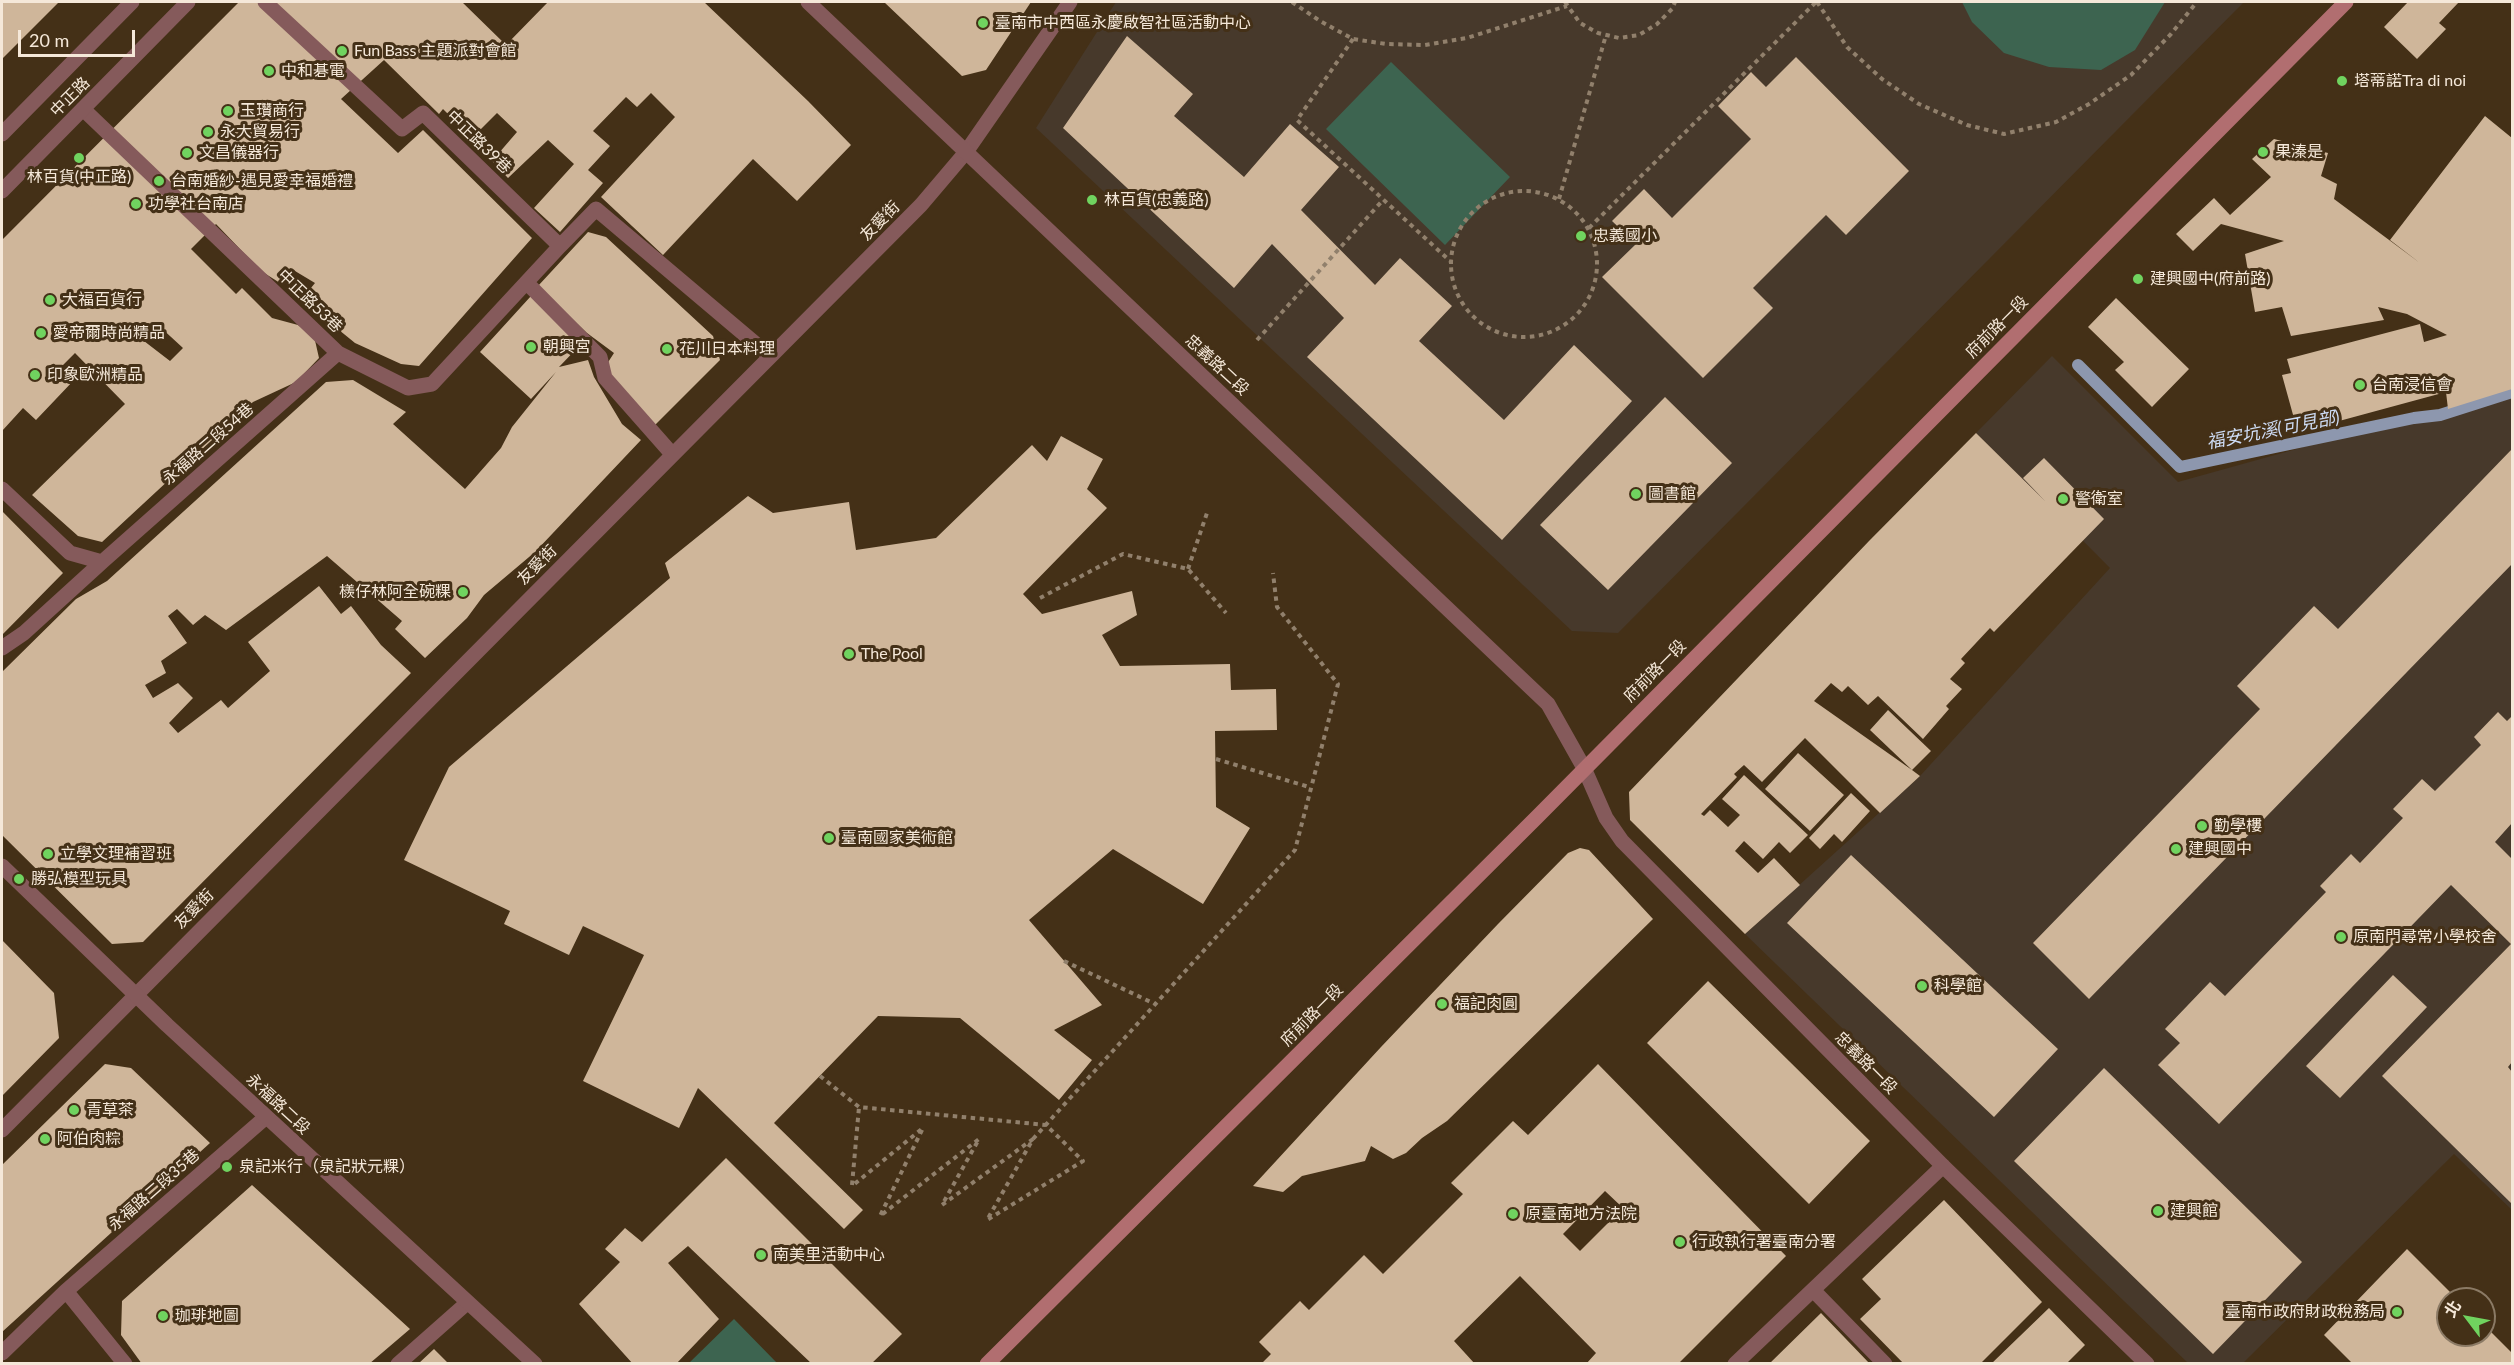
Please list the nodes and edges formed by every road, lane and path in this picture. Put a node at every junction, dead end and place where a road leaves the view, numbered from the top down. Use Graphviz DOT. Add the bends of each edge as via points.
graph roads {
  1 [pos="132,2"];
  2 [pos="188,2"];
  3 [pos="265,2"];
  4 [pos="808,2"];
  5 [pos="1070,2"];
  6 [pos="1292,2"];
  7 [pos="1675,2"];
  8 [pos="1817,2"];
  9 [pos="2197,2"];
  10 [pos="2346,2"];
  11 [pos="1566,4"];
  12 [pos="1606,35"];
  13 [pos="1353,39"];
  14 [pos="83,109"];
  15 [pos="2,134"];
  16 [pos="966,152"];
  17 [pos="2,191"];
  18 [pos="1559,199"];
  19 [pos="1383,200"];
  20 [pos="1589,228"];
  21 [pos="560,246"];
  22 [pos="1450,262"];
  23 [pos="527,283"];
  24 [pos="1257,340"];
  25 [pos="338,353"];
  26 [pos="770,356"];
  27 [pos="672,454"];
  28 [pos="2,489"];
  29 [pos="1208,510"];
  30 [pos="102,562"];
  31 [pos="1188,569"];
  32 [pos="1273,573"];
  33 [pos="1040,598"];
  34 [pos="1226,613"];
  35 [pos="2,648"];
  36 [pos="1216,759"];
  37 [pos="1584,768"];
  38 [pos="1310,787"];
  39 [pos="2,866"];
  40 [pos="1064,961"];
  41 [pos="135,995"];
  42 [pos="1155,1004"];
  43 [pos="820,1076"];
  44 [pos="859,1107"];
  45 [pos="266,1117"];
  46 [pos="1046,1125"];
  47 [pos="2,1130"];
  48 [pos="1033,1139"];
  49 [pos="1943,1166"];
  50 [pos="1813,1290"];
  51 [pos="66,1291"];
  52 [pos="467,1303"];
  53 [pos="2,1353"];
  54 [pos="125,1364"];
  55 [pos="398,1364"];
  56 [pos="535,1364"];
  57 [pos="987,1364"];
  58 [pos="1735,1364"];
  59 [pos="1885,1364"];
  60 [pos="2147,1364"];
  1 -- 15 [label="street, 中正路"];
  2 -- 14 [label="street, 中正路"];
  3 -- 21 [label="street, 中正路39巷" via="402,129 423,113"];
  4 -- 16 [label="street, 忠義路二段"];
  5 -- 16 [label="street, 友愛街"];
  6 -- 13 [label="path"];
  7 -- 12 [label="path" via="1657,24 1639,34 1619,38"];
  8 -- 9 [label="path" via="1847,47 1882,79 1919,104 1966,125 2004,134 2056,122 2089,104 2131,75"];
  8 -- 20 [label="path"];
  10 -- 37 [label="main road, 府前路一段"];
  11 -- 12 [label="path" via="1580,22"];
  11 -- 13 [label="path" via="1467,38 1425,45"];
  12 -- 18 [label="path"];
  13 -- 19 [label="path" via="1297,120"];
  14 -- 17 [label="street, 中正路"];
  14 -- 25 [label="street, 中正路53巷"];
  16 -- 26 [label="street, 友愛街" via="921,206"];
  16 -- 37 [label="street, 忠義路二段" via="1548,704"];
  18 -- 20 [label="path" via="1575,209"];
  18 -- 22 [label="path" via="1531,190 1508,191 1485,201 1467,217 1455,237"];
  19 -- 22 [label="path"];
  19 -- 24 [label="path"];
  20 -- 22 [label="path" via="1597,250 1597,275 1589,298 1575,318 1554,332 1530,338 1505,336 1482,325 1465,308 1454,286"];
  21 -- 23 [label="street"];
  21 -- 26 [label="street" via="596,209"];
  23 -- 25 [label="street, 中正路53巷" via="432,384 408,388"];
  23 -- 27 [label="street" via="600,357 605,378"];
  25 -- 30 [label="street, 永福路二段54巷"];
  26 -- 27 [label="street, 友愛街"];
  27 -- 41 [label="street, 友愛街"];
  28 -- 30 [label="street" via="70,553"];
  29 -- 31 [label="path"];
  30 -- 35 [label="street, 永福路二段54巷"];
  31 -- 33 [label="path" via="1123,554"];
  31 -- 34 [label="path"];
  32 -- 38 [label="path" via="1277,607 1338,684"];
  36 -- 38 [label="path"];
  37 -- 49 [label="street, 忠義路一段" via="1606,818 1622,841"];
  37 -- 57 [label="main road, 府前路一段"];
  38 -- 42 [label="path" via="1295,850"];
  39 -- 41 [label="street, 永福路二段"];
  40 -- 42 [label="path"];
  41 -- 45 [label="street, 永福路二段"];
  41 -- 47 [label="street, 友愛街"];
  42 -- 46 [label="path"];
  43 -- 44 [label="path"];
  44 -- 46 [label="path"];
  44 -- 48 [label="path" via="852,1186 923,1128 880,1216 979,1139 942,1205"];
  45 -- 51 [label="street, 永福路二段35巷"];
  45 -- 52 [label="street, 永福路二段"];
  46 -- 48 [label="path"];
  46 -- 48 [label="path" via="1083,1161 987,1220"];
  49 -- 50 [label="street"];
  49 -- 60 [label="street, 忠義路一段"];
  50 -- 58 [label="street"];
  50 -- 59 [label="street"];
  51 -- 53 [label="street, 永福路二段35巷"];
  51 -- 54 [label="street"];
  52 -- 55 [label="street"];
  52 -- 56 [label="street, 永福路二段"];
}
